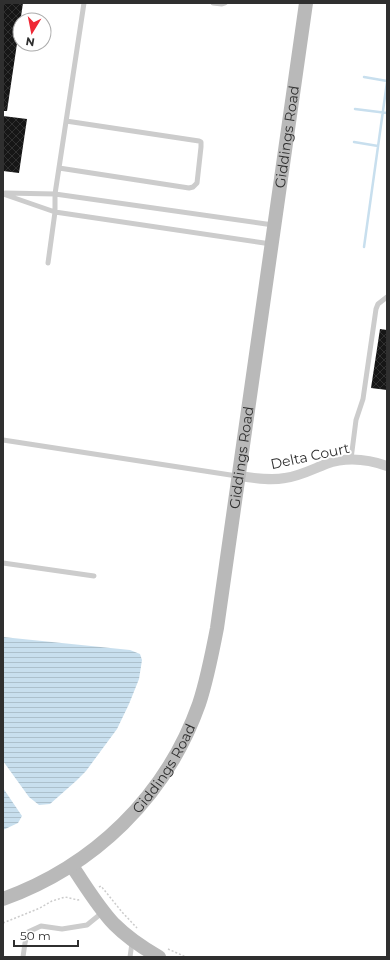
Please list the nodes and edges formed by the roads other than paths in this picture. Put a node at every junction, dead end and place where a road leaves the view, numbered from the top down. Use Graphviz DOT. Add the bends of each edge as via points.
graph roads {
  1 [pos="84,3"];
  2 [pos="213,3"];
  3 [pos="225,3"];
  4 [pos="306,3"];
  5 [pos="66,121"];
  6 [pos="59,168"];
  7 [pos="3,194"];
  8 [pos="55,194"];
  9 [pos="55,212"];
  10 [pos="274,225"];
  11 [pos="271,244"];
  12 [pos="48,263"];
  13 [pos="387,297"];
  14 [pos="3,440"];
  15 [pos="351,459"];
  16 [pos="387,466"];
  17 [pos="239,476"];
  18 [pos="3,562"];
  19 [pos="94,576"];
  20 [pos="72,866"];
  21 [pos="3,899"];
  22 [pos="104,911"];
  23 [pos="133,940"];
  24 [pos="23,957"];
  25 [pos="130,957"];
  26 [pos="159,957"];
  1 -- 5 [label="lane"];
  2 -- 3 [label="lane"];
  4 -- 10 [label="main road, Giddings Road"];
  5 -- 6 [label="lane"];
  5 -- 6 [label="lane" via="199,141 201,146 197,183 189,188"];
  6 -- 8 [label="lane"];
  7 -- 8 [label="lane"];
  7 -- 9 [label="lane"];
  8 -- 9 [label="lane"];
  8 -- 10 [label="lane"];
  9 -- 11 [label="lane"];
  9 -- 12 [label="lane"];
  10 -- 11 [label="main road, Giddings Road"];
  11 -- 17 [label="main road, Giddings Road"];
  13 -- 15 [label="lane" via="376,309"];
  14 -- 17 [label="lane"];
  15 -- 16 [label="street, Delta Court" via="367,460"];
  15 -- 17 [label="street, Delta Court" via="284,478"];
  17 -- 20 [label="main road, Giddings Road" via="213,651 203,692 191,724 155,788 104,842"];
  18 -- 19 [label="lane"];
  20 -- 21 [label="main road, Giddings Road" via="31,888"];
  20 -- 22 [label="main road"];
  22 -- 23 [label="main road" via="117,927"];
  22 -- 24 [label="lane" via="87,925 62,929 41,926 28,932"];
  23 -- 25 [label="lane"];
  23 -- 26 [label="main road"];
}
